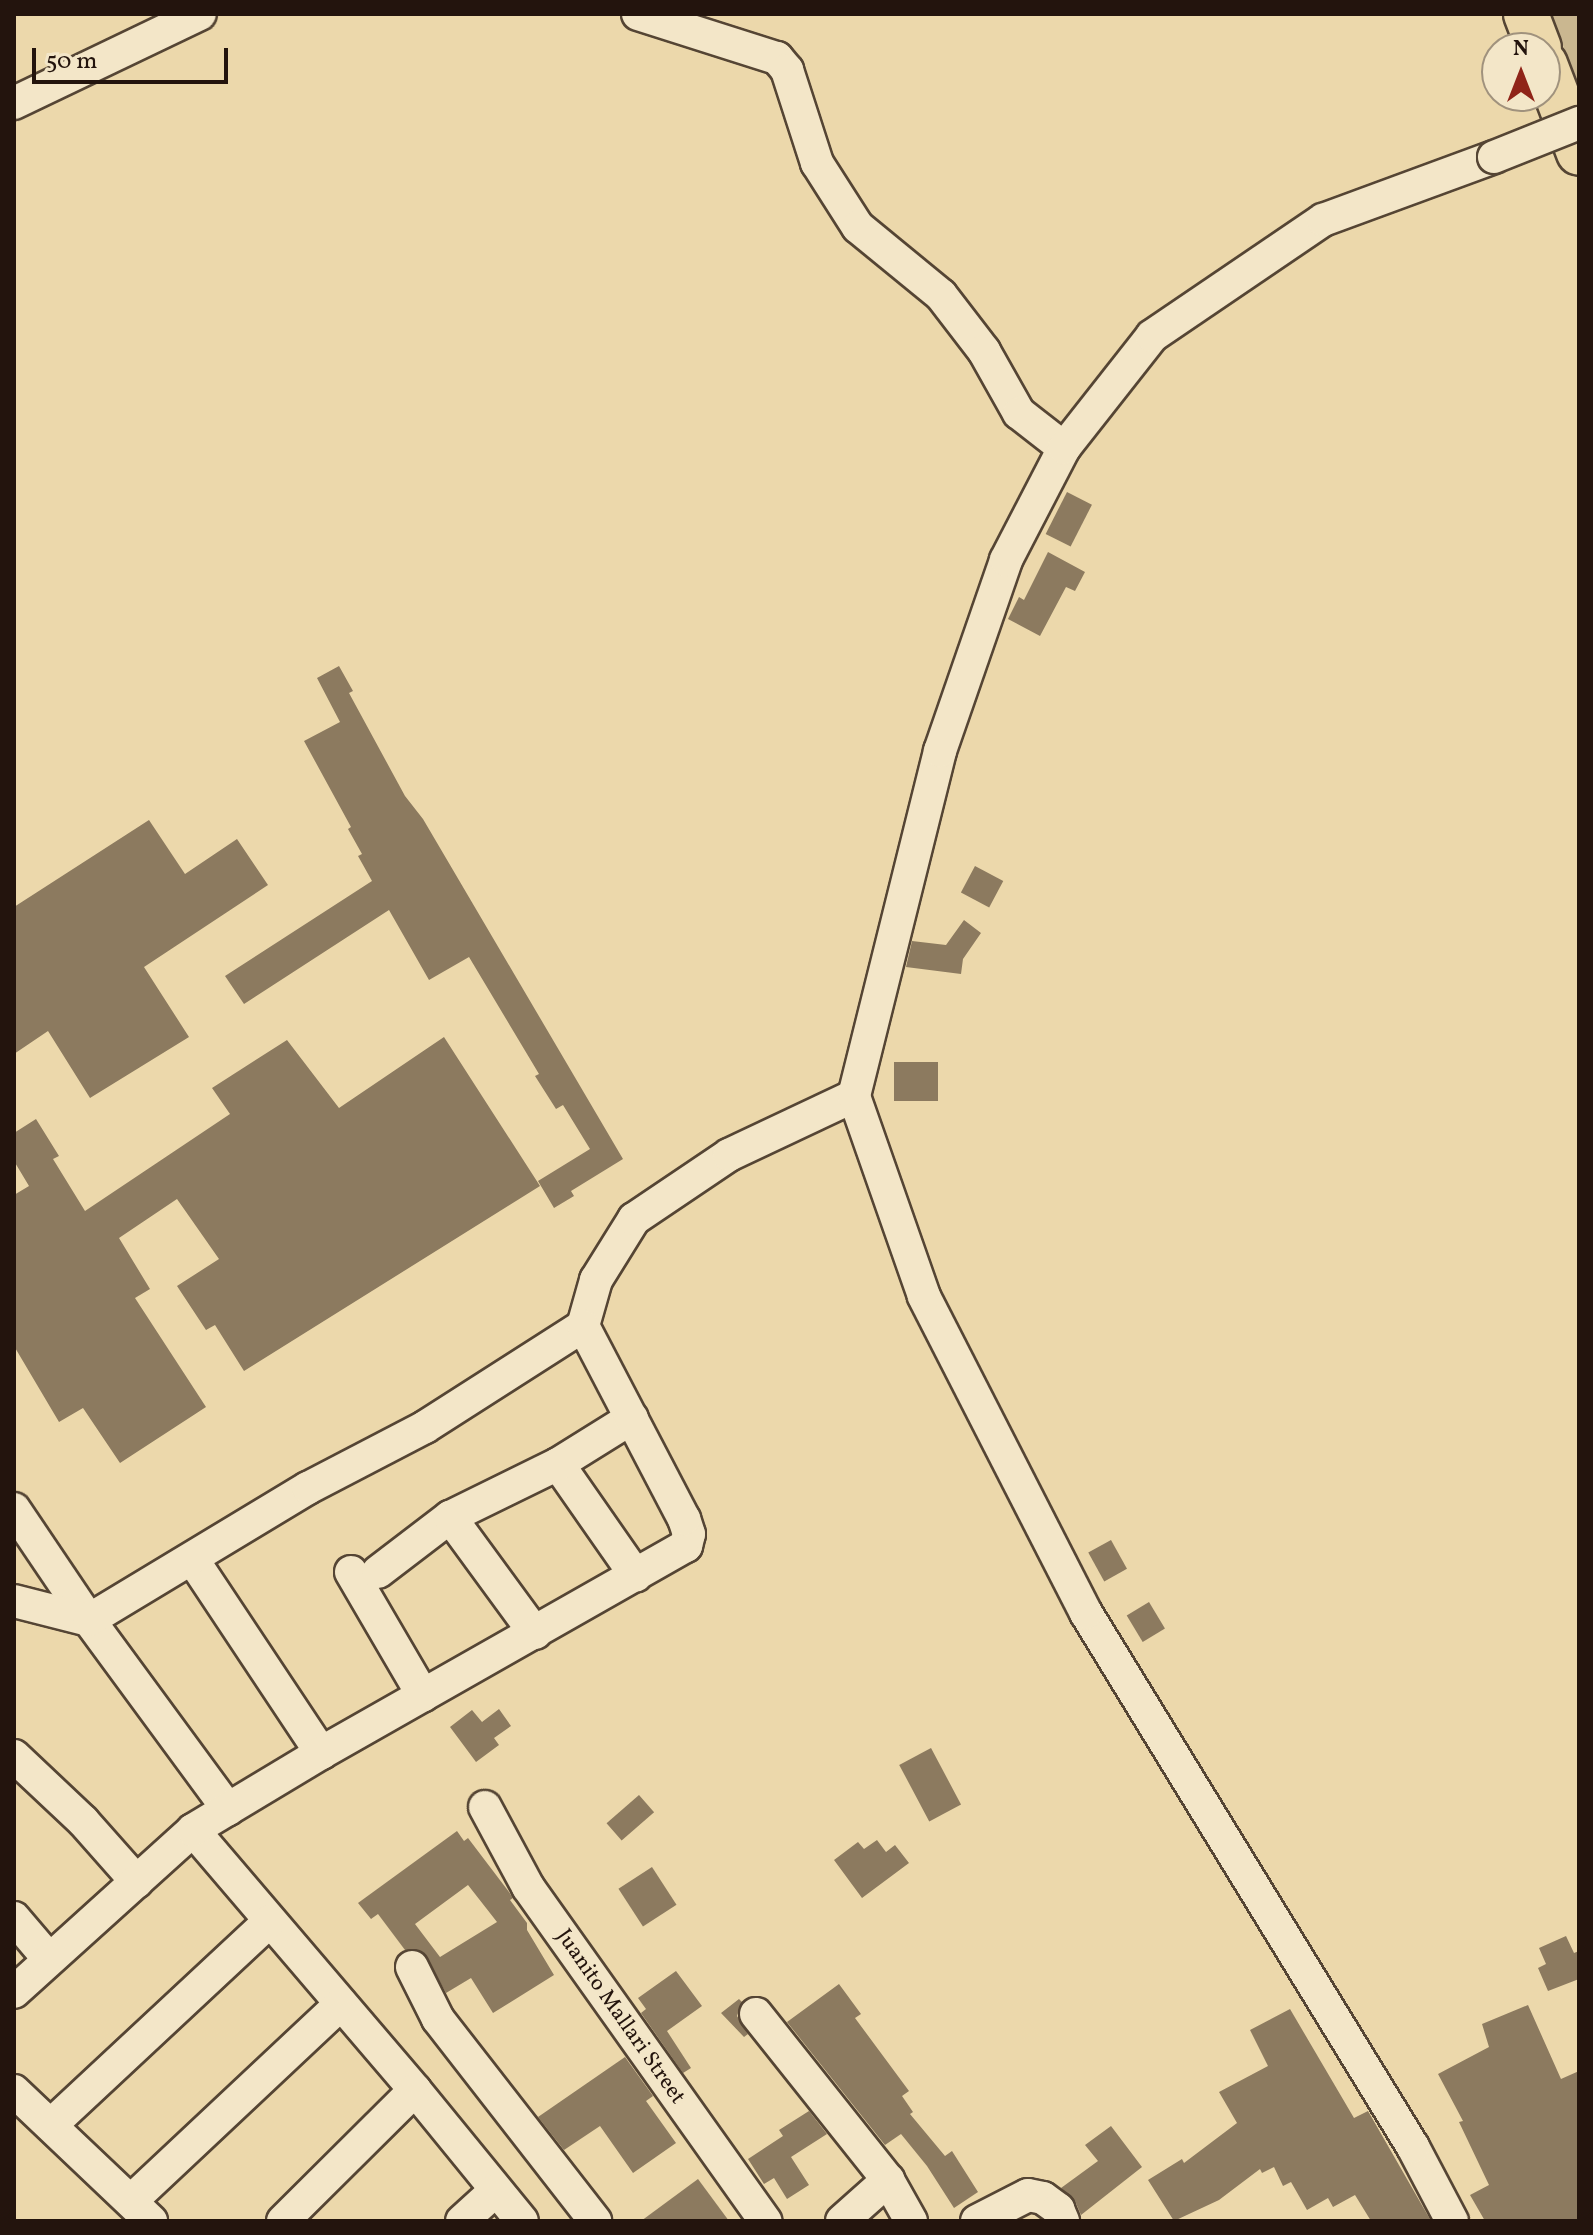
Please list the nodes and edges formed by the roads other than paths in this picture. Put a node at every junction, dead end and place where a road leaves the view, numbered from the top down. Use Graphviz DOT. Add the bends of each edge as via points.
graph roads {
  1 [pos="200,14"];
  2 [pos="638,14"];
  3 [pos="14,103"];
  4 [pos="1561,106"];
  5 [pos="1579,123"];
  6 [pos="1579,153"];
  7 [pos="1064,448"];
  8 [pos="854,1096"];
  9 [pos="583,1326"];
  10 [pos="632,1418"];
  11 [pos="558,1464"];
  12 [pos="14,1509"];
  13 [pos="450,1517"];
  14 [pos="193,1560"];
  15 [pos="636,1576"];
  16 [pos="14,1601"];
  17 [pos="89,1620"];
  18 [pos="535,1633"];
  19 [pos="423,1695"];
  20 [pos="321,1753"];
  21 [pos="14,1756"];
  22 [pos="485,1807"];
  23 [pos="228,1809"];
  24 [pos="193,1830"];
  25 [pos="137,1882"];
  26 [pos="14,1918"];
  27 [pos="270,1921"];
  28 [pos="48,1958"];
  29 [pos="412,1967"];
  30 [pos="14,1992"];
  31 [pos="341,2004"];
  32 [pos="756,2014"];
  33 [pos="415,2090"];
  34 [pos="14,2091"];
  35 [pos="51,2125"];
  36 [pos="888,2180"];
  37 [pos="495,2191"];
  38 [pos="141,2211"];
  39 [pos="283,2221"];
  40 [pos="462,2221"];
  41 [pos="522,2221"];
  42 [pos="595,2221"];
  43 [pos="765,2221"];
  44 [pos="842,2221"];
  45 [pos="911,2221"];
  46 [pos="977,2221"];
  47 [pos="1063,2221"];
  48 [pos="1452,2221"];
  1 -- 3 [label="street"];
  2 -- 7 [label="street" via="777,58 787,70 817,163 858,227 941,295 984,351 1019,413"];
  4 -- 6 [label="highway"];
  5 -- 7 [label="street, bridge" via="1310,228 1152,336"];
  7 -- 8 [label="street" via="1006,560 940,751"];
  8 -- 9 [label="street" via="729,1155 634,1219 596,1280"];
  8 -- 48 [label="street" via="924,1296 1086,1613 1413,2147"];
  9 -- 10 [label="street"];
  9 -- 14 [label="street" via="425,1427 308,1488"];
  10 -- 11 [label="street"];
  10 -- 15 [label="street" via="689,1534 686,1546"];
  11 -- 13 [label="street"];
  11 -- 15 [label="street"];
  12 -- 17 [label="street"];
  13 -- 18 [label="street"];
  13 -- 19 [label="street" via="364,1572"];
  14 -- 17 [label="street"];
  14 -- 20 [label="street"];
  15 -- 18 [label="street"];
  16 -- 17 [label="street"];
  17 -- 23 [label="street"];
  18 -- 19 [label="street"];
  19 -- 20 [label="street"];
  20 -- 23 [label="street"];
  21 -- 25 [label="street"];
  22 -- 43 [label="street, Juanito Mallari Street" via="528,1887"];
  23 -- 24 [label="street"];
  24 -- 25 [label="street"];
  24 -- 27 [label="street"];
  25 -- 28 [label="street"];
  26 -- 28 [label="street"];
  27 -- 31 [label="street"];
  27 -- 35 [label="street"];
  28 -- 30 [label="street"];
  29 -- 42 [label="street" via="438,2019"];
  31 -- 33 [label="street"];
  31 -- 38 [label="street"];
  32 -- 36 [label="street"];
  33 -- 37 [label="street"];
  33 -- 39 [label="street"];
  34 -- 35 [label="street"];
  35 -- 38 [label="street"];
  36 -- 44 [label="street"];
  36 -- 45 [label="street"];
  37 -- 40 [label="street"];
  37 -- 41 [label="street"];
  46 -- 47 [label="street" via="1028,2195 1050,2203"];
}
